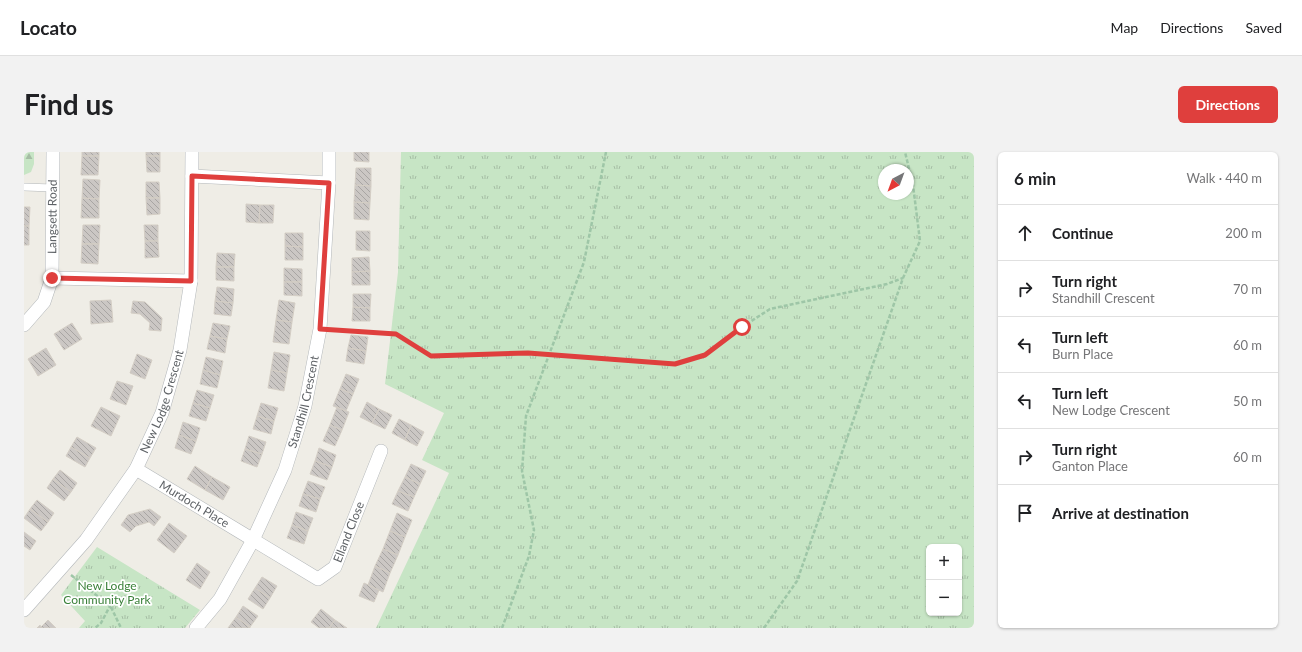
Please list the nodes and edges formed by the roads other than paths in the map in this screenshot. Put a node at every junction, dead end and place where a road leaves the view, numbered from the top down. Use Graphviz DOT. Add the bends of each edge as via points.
graph roads {
  1 [pos="53,152"];
  2 [pos="192,152"];
  3 [pos="329,152"];
  4 [pos="192,176"];
  5 [pos="329,183"];
  6 [pos="24,187"];
  7 [pos="53,188"];
  8 [pos="52,278"];
  9 [pos="191,281"];
  10 [pos="24,325"];
  11 [pos="381,450"];
  12 [pos="136,469"];
  13 [pos="253,540"];
  14 [pos="24,610"];
  15 [pos="196,628"];
  1 -- 7 [label="street, Langsett Road"];
  2 -- 4 [label="street, New Lodge Crescent"];
  3 -- 5 [label="street, Standhill Crescent"];
  4 -- 5 [label="street"];
  4 -- 9 [label="street, New Lodge Crescent"];
  5 -- 13 [label="street, Standhill Crescent" via="320,329 305,406 285,470"];
  6 -- 7 [label="lane"];
  7 -- 8 [label="street, Langsett Road"];
  8 -- 9 [label="street"];
  8 -- 10 [label="street, Langsett Road" via="44,302"];
  9 -- 12 [label="street, New Lodge Crescent" via="180,350 162,413"];
  11 -- 13 [label="street, Elland Close" via="336,567 318,579"];
  12 -- 13 [label="street, Murdoch Place"];
  12 -- 14 [label="street, New Lodge Crescent" via="86,540"];
  13 -- 15 [label="street, Standhill Crescent" via="220,598"];
}
